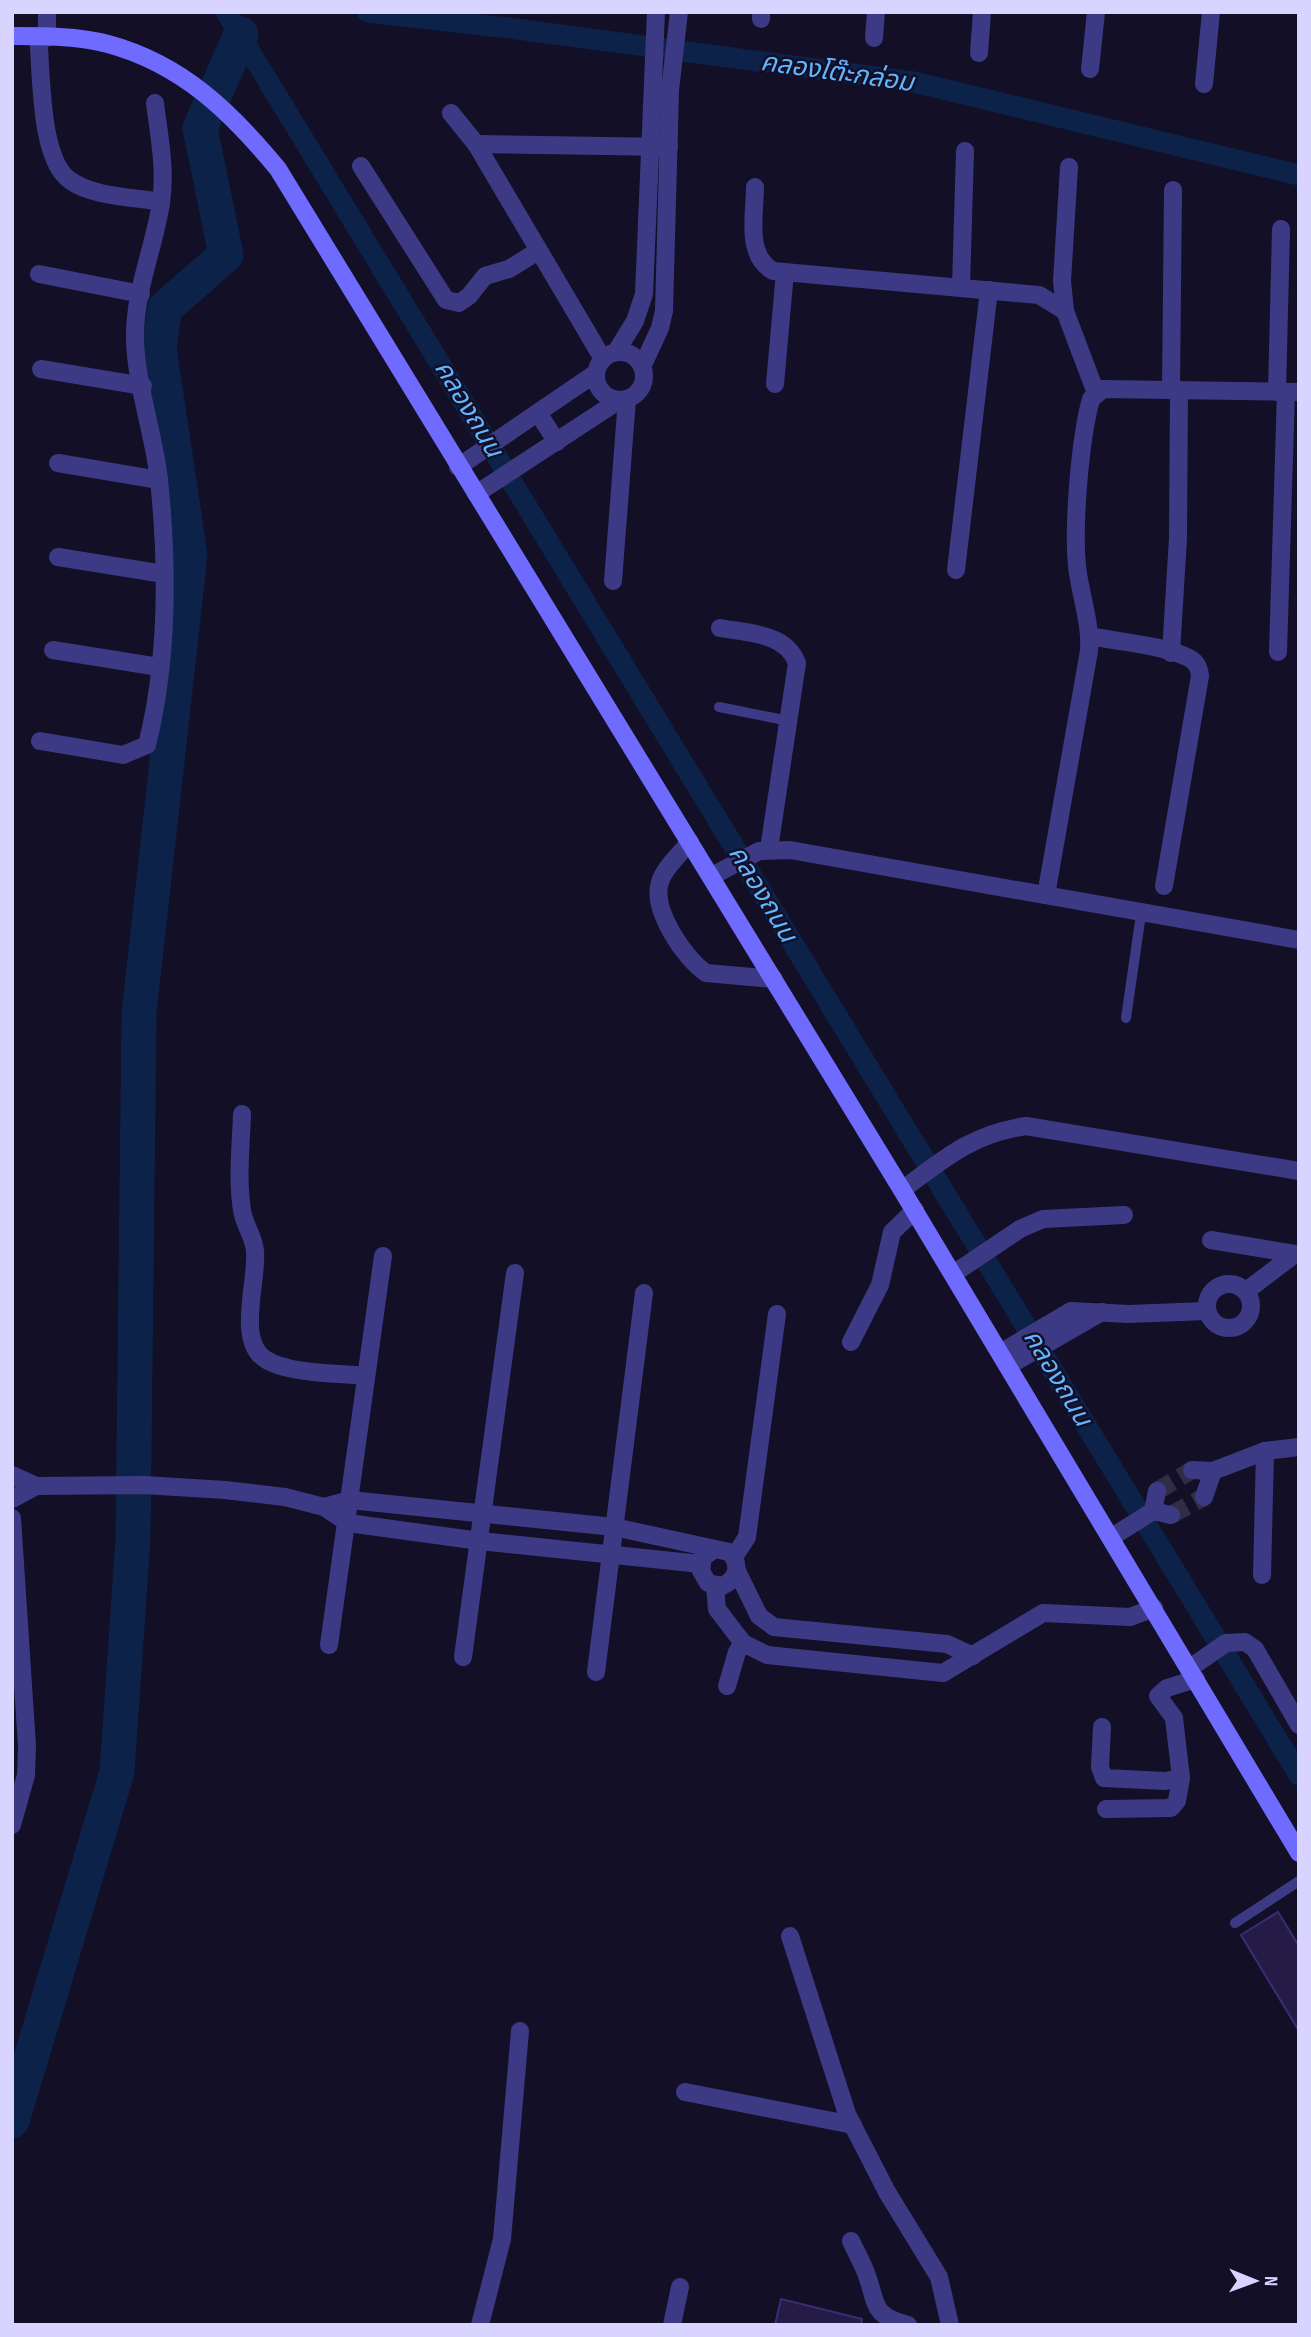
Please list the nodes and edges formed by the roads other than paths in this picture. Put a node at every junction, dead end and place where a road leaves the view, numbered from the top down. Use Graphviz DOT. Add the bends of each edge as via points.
graph roads {
  1 [pos="47,12"];
  2 [pos="876,12"];
  3 [pos="982,12"];
  4 [pos="1096,12"];
  5 [pos="1211,12"];
  6 [pos="656,17"];
  7 [pos="677,19"];
  8 [pos="12,36"];
  9 [pos="43,37"];
  10 [pos="874,38"];
  11 [pos="979,53"];
  12 [pos="1090,69"];
  13 [pos="1204,84"];
  14 [pos="155,103"];
  15 [pos="451,113"];
  16 [pos="476,144"];
  17 [pos="649,146"];
  18 [pos="669,146"];
  19 [pos="965,151"];
  20 [pos="361,166"];
  21 [pos="1069,167"];
  22 [pos="755,187"];
  23 [pos="1173,190"];
  24 [pos="161,202"];
  25 [pos="1281,229"];
  26 [pos="538,251"];
  27 [pos="785,272"];
  28 [pos="39,274"];
  29 [pos="961,287"];
  30 [pos="989,290"];
  31 [pos="141,294"];
  32 [pos="1065,311"];
  33 [pos="605,362"];
  34 [pos="642,367"];
  35 [pos="41,369"];
  36 [pos="775,384"];
  37 [pos="143,386"];
  38 [pos="1175,390"];
  39 [pos="1287,392"];
  40 [pos="1096,393"];
  41 [pos="622,400"];
  42 [pos="538,413"];
  43 [pos="557,442"];
  44 [pos="58,463"];
  45 [pos="465,463"];
  46 [pos="159,480"];
  47 [pos="484,489"];
  48 [pos="58,557"];
  49 [pos="956,570"];
  50 [pos="164,574"];
  51 [pos="612,580"];
  52 [pos="720,628"];
  53 [pos="1090,636"];
  54 [pos="53,649"];
  55 [pos="1278,652"];
  56 [pos="1171,653"];
  57 [pos="159,667"];
  58 [pos="719,708"];
  59 [pos="789,720"];
  60 [pos="40,741"];
  61 [pos="690,842"];
  62 [pos="764,850"];
  63 [pos="717,872"];
  64 [pos="1164,886"];
  65 [pos="1046,895"];
  66 [pos="1141,914"];
  67 [pos="1299,940"];
  68 [pos="774,979"];
  69 [pos="1126,1018"];
  70 [pos="242,1114"];
  71 [pos="1299,1171"];
  72 [pos="908,1185"];
  73 [pos="915,1210"];
  74 [pos="1124,1215"];
  75 [pos="1211,1240"];
  76 [pos="383,1255"];
  77 [pos="1297,1255"];
  78 [pos="957,1270"];
  79 [pos="515,1273"];
  80 [pos="1246,1291"];
  81 [pos="644,1293"];
  82 [pos="1207,1311"];
  83 [pos="776,1314"];
  84 [pos="850,1342"];
  85 [pos="1011,1355"];
  86 [pos="366,1376"];
  87 [pos="1299,1447"];
  88 [pos="1265,1451"];
  89 [pos="1192,1470"];
  90 [pos="1213,1471"];
  91 [pos="12,1475"];
  92 [pos="36,1486"];
  93 [pos="1157,1492"];
  94 [pos="1204,1497"];
  95 [pos="12,1499"];
  96 [pos="350,1500"];
  97 [pos="324,1507"];
  98 [pos="1150,1513"];
  99 [pos="482,1515"];
  100 [pos="1171,1515"];
  101 [pos="12,1518"];
  102 [pos="348,1523"];
  103 [pos="614,1527"];
  104 [pos="1117,1534"];
  105 [pos="480,1541"];
  106 [pos="715,1549"];
  107 [pos="609,1555"];
  108 [pos="701,1564"];
  109 [pos="735,1564"];
  110 [pos="1262,1575"];
  111 [pos="715,1586"];
  112 [pos="1154,1608"];
  113 [pos="743,1643"];
  114 [pos="329,1645"];
  115 [pos="972,1656"];
  116 [pos="463,1657"];
  117 [pos="1196,1670"];
  118 [pos="596,1672"];
  119 [pos="727,1686"];
  120 [pos="1299,1725"];
  121 [pos="1102,1727"];
  122 [pos="1181,1779"];
  123 [pos="1107,1809"];
  124 [pos="12,1825"];
  125 [pos="1299,1853"];
  126 [pos="1299,1881"];
  127 [pos="1235,1923"];
  128 [pos="790,1936"];
  129 [pos="520,2031"];
  130 [pos="685,2092"];
  131 [pos="852,2125"];
  132 [pos="851,2241"];
  133 [pos="680,2287"];
  134 [pos="480,2325"];
  135 [pos="672,2325"];
  136 [pos="908,2325"];
  137 [pos="950,2325"];
  1 -- 9 [label="street"];
  2 -- 10 [label="street"];
  3 -- 11 [label="street"];
  4 -- 12 [label="street"];
  5 -- 13 [label="street"];
  6 -- 17 [label="street"];
  7 -- 18 [label="street"];
  8 -- 9 [label="street"];
  9 -- 24 [label="street" via="50,153 60,173 90,189"];
  9 -- 45 [label="street" via="106,43 146,57 191,83 237,120 278,169"];
  14 -- 24 [label="street" via="164,168"];
  15 -- 16 [label="street"];
  16 -- 17 [label="street"];
  16 -- 26 [label="street"];
  17 -- 18 [label="street"];
  17 -- 33 [label="street" via="644,294 635,321"];
  18 -- 34 [label="street" via="664,311"];
  19 -- 29 [label="street"];
  20 -- 26 [label="street" via="446,300 459,303 485,276"];
  21 -- 32 [label="street" via="1062,281"];
  22 -- 27 [label="street" via="758,259 773,271"];
  23 -- 38 [label="street"];
  24 -- 31 [label="street"];
  25 -- 39 [label="street"];
  26 -- 33 [label="street"];
  27 -- 29 [label="street"];
  27 -- 36 [label="street"];
  28 -- 31 [label="street"];
  29 -- 30 [label="street"];
  30 -- 32 [label="street" via="1039,295"];
  30 -- 49 [label="street"];
  31 -- 37 [label="street" via="135,339"];
  32 -- 40 [label="street"];
  33 -- 34 [label="street" via="632,355"];
  33 -- 41 [label="street" via="603,393"];
  33 -- 42 [label="street"];
  34 -- 41 [label="street" via="643,383 634,396"];
  35 -- 37 [label="street"];
  37 -- 46 [label="street"];
  38 -- 39 [label="street"];
  38 -- 40 [label="street" via="1103,389"];
  38 -- 56 [label="street" via="1178,538"];
  39 -- 55 [label="street"];
  40 -- 53 [label="street" via="1088,411 1076,526 1078,571"];
  41 -- 43 [label="street"];
  41 -- 51 [label="street"];
  42 -- 43 [label="street"];
  42 -- 45 [label="street"];
  43 -- 47 [label="street"];
  44 -- 46 [label="street"];
  45 -- 47 [label="street"];
  46 -- 50 [label="street"];
  47 -- 61 [label="street"];
  48 -- 50 [label="street"];
  50 -- 57 [label="street"];
  52 -- 59 [label="street" via="774,638 793,651 797,663"];
  53 -- 56 [label="street"];
  53 -- 65 [label="street"];
  54 -- 57 [label="street"];
  56 -- 64 [label="street" via="1196,664 1200,676"];
  57 -- 60 [label="street" via="147,745 138,751 123,755"];
  58 -- 59 [label="lane"];
  59 -- 62 [label="street"];
  61 -- 63 [label="street"];
  61 -- 68 [label="street" via="660,880 659,906 668,924 706,973"];
  62 -- 63 [label="street"];
  62 -- 65 [label="street"];
  63 -- 68 [label="street"];
  65 -- 66 [label="street"];
  66 -- 67 [label="street"];
  66 -- 69 [label="lane"];
  68 -- 72 [label="street"];
  70 -- 86 [label="street" via="239,1192 256,1253 250,1330 256,1349 264,1359 282,1367"];
  71 -- 72 [label="street" via="1026,1126 995,1131 948,1156"];
  72 -- 73 [label="street"];
  73 -- 78 [label="street"];
  73 -- 84 [label="street" via="892,1232 880,1285"];
  74 -- 78 [label="street" via="1043,1219"];
  75 -- 77 [label="street"];
  76 -- 86 [label="street"];
  77 -- 80 [label="street"];
  78 -- 85 [label="street"];
  79 -- 99 [label="street"];
  80 -- 82 [label="street" via="1238,1285 1219,1285 1207,1301"];
  80 -- 82 [label="street" via="1251,1310 1240,1326 1220,1326"];
  81 -- 103 [label="street"];
  82 -- 85 [label="street" via="1102,1312 1055,1330"];
  83 -- 109 [label="street" via="747,1537"];
  85 -- 104 [label="street"];
  86 -- 96 [label="street"];
  87 -- 88 [label="street"];
  88 -- 90 [label="street"];
  88 -- 110 [label="street"];
  89 -- 90 [label="street"];
  90 -- 94 [label="street"];
  91 -- 92 [label="street"];
  92 -- 95 [label="street"];
  92 -- 97 [label="street" via="225,1490"];
  93 -- 98 [label="street"];
  96 -- 97 [label="street"];
  96 -- 99 [label="street"];
  96 -- 102 [label="street"];
  97 -- 102 [label="street"];
  98 -- 100 [label="street"];
  98 -- 104 [label="street"];
  99 -- 103 [label="street"];
  99 -- 105 [label="street"];
  101 -- 124 [label="street" via="27,1746 26,1775"];
  102 -- 105 [label="street"];
  102 -- 114 [label="street"];
  103 -- 106 [label="street"];
  103 -- 107 [label="street"];
  104 -- 112 [label="street"];
  105 -- 107 [label="street"];
  105 -- 116 [label="street"];
  106 -- 108 [label="street"];
  106 -- 109 [label="street" via="729,1552"];
  107 -- 108 [label="street"];
  107 -- 118 [label="street"];
  108 -- 111 [label="street" via="704,1578"];
  109 -- 111 [label="street" via="729,1583"];
  109 -- 115 [label="street" via="759,1616 774,1627 947,1644"];
  111 -- 113 [label="street" via="717,1609"];
  112 -- 115 [label="street" via="1130,1617 1043,1613"];
  112 -- 117 [label="street"];
  113 -- 115 [label="street" via="767,1655 943,1673"];
  113 -- 119 [label="street"];
  117 -- 120 [label="street" via="1226,1643 1245,1642 1255,1649"];
  117 -- 122 [label="street" via="1158,1696 1174,1718"];
  117 -- 125 [label="street"];
  121 -- 122 [label="street" via="1100,1767 1104,1778"];
  122 -- 123 [label="street" via="1171,1808"];
  126 -- 127 [label="lane"];
  128 -- 131 [label="street"];
  129 -- 134 [label="street" via="502,2239"];
  130 -- 131 [label="street"];
  131 -- 137 [label="street" via="939,2277"];
  132 -- 136 [label="street" via="876,2309"];
  133 -- 135 [label="street"];
}
